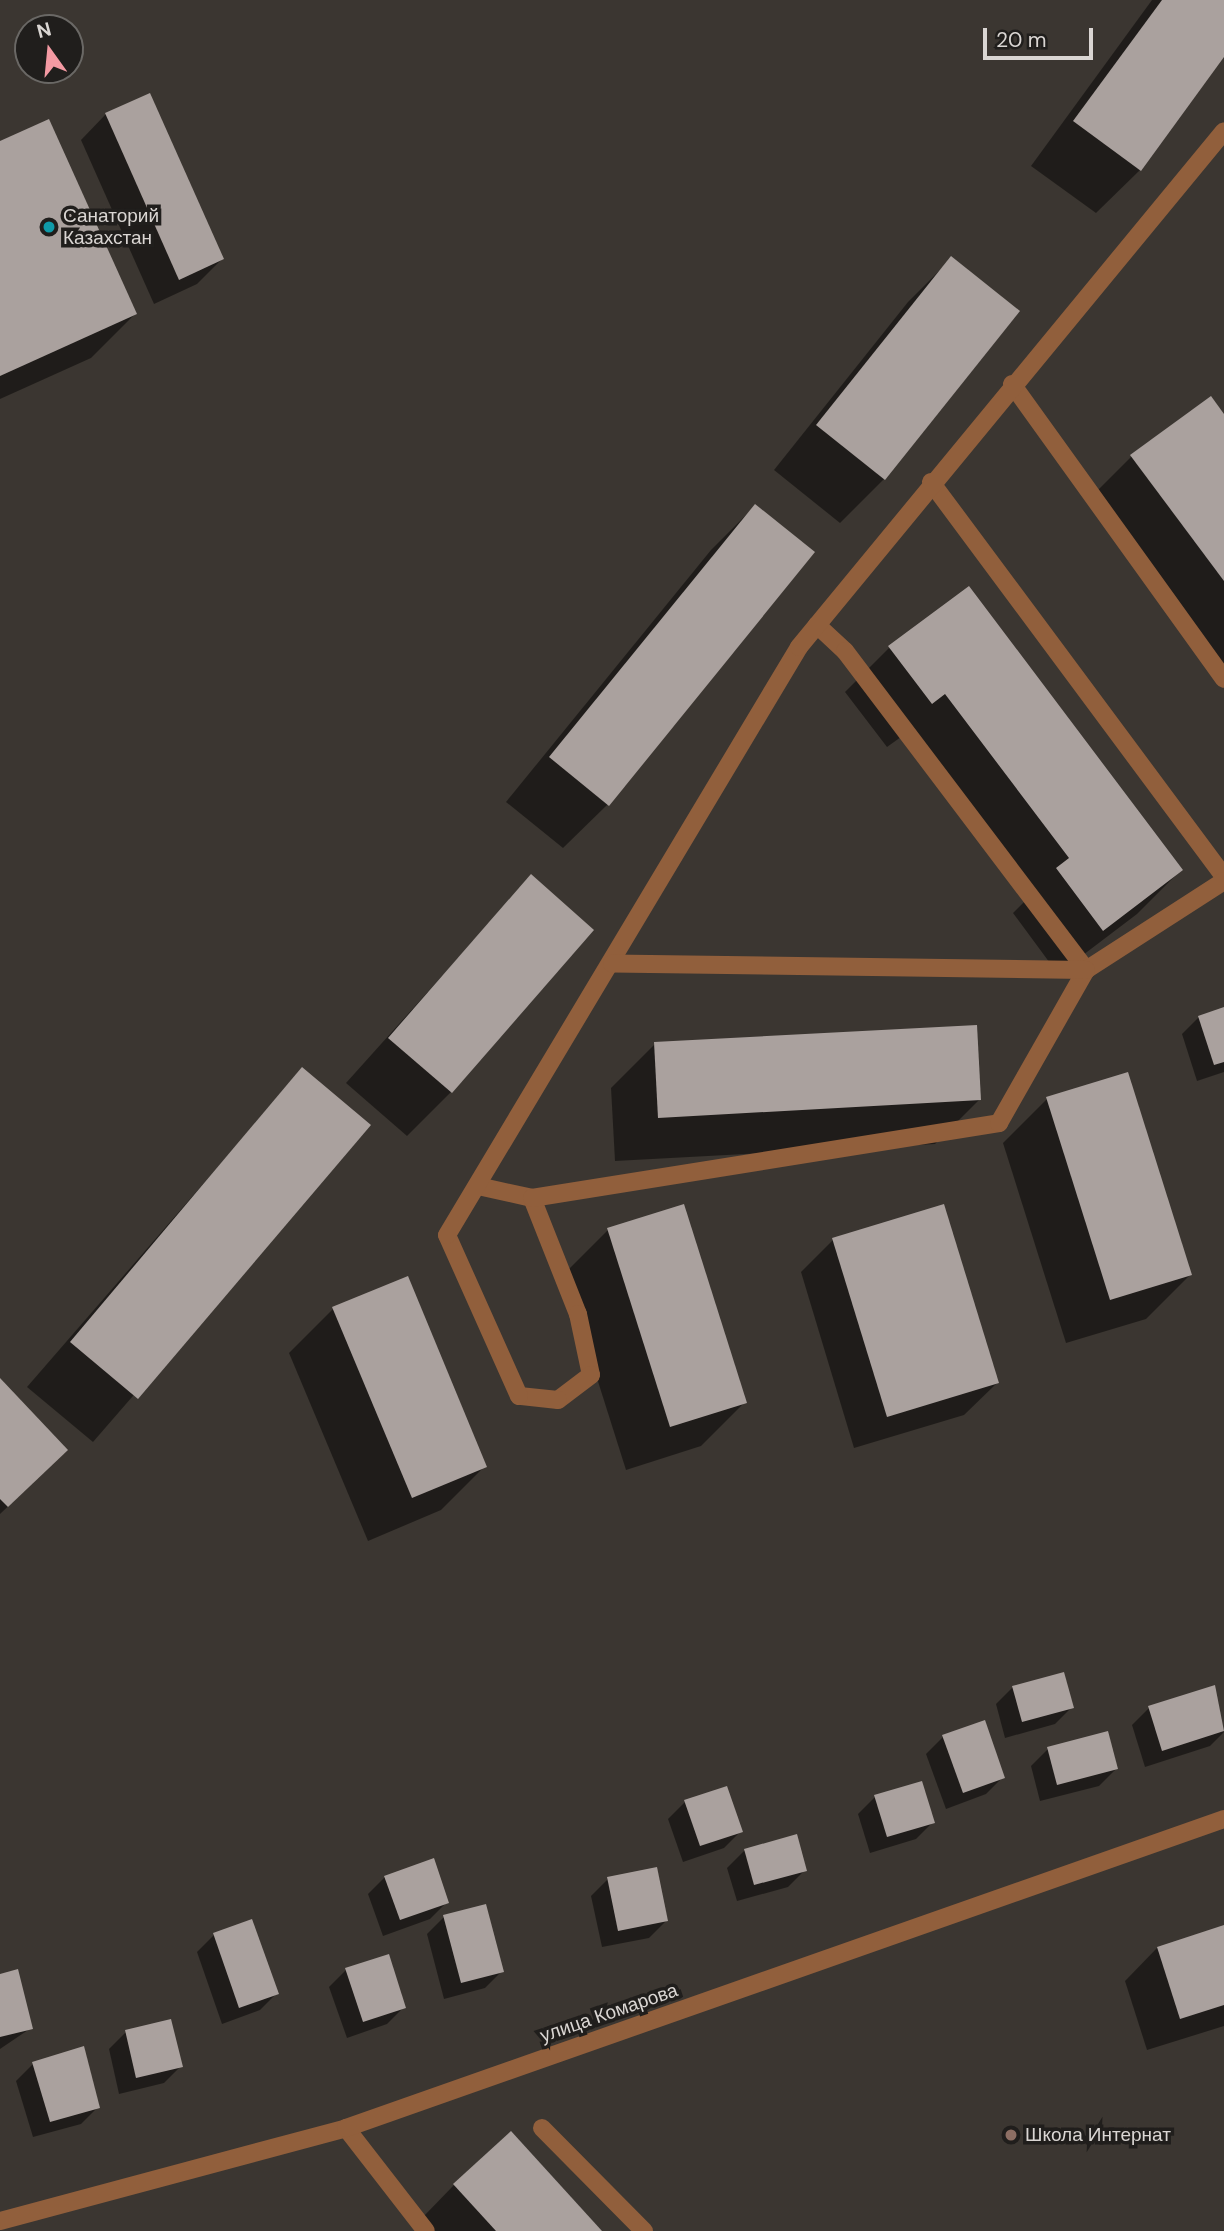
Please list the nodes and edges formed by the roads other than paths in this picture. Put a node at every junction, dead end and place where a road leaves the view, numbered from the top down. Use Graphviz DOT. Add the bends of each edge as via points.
graph roads {
  1 [pos="1224,131"];
  2 [pos="1012,384"];
  3 [pos="931,482"];
  4 [pos="817,625"];
  5 [pos="1224,679"];
  6 [pos="1224,878"];
  7 [pos="612,963"];
  8 [pos="1086,970"];
  9 [pos="478,1186"];
  10 [pos="532,1198"];
  11 [pos="1224,1819"];
  12 [pos="346,2128"];
  13 [pos="542,2128"];
  14 [pos="0,2221"];
  15 [pos="426,2231"];
  16 [pos="644,2231"];
  1 -- 2 [label="street"];
  2 -- 3 [label="street"];
  2 -- 5 [label="street"];
  3 -- 4 [label="street"];
  3 -- 6 [label="street"];
  4 -- 7 [label="street"];
  4 -- 8 [label="street" via="845,652"];
  6 -- 8 [label="street"];
  7 -- 8 [label="street"];
  7 -- 9 [label="street"];
  8 -- 10 [label="street" via="999,1123"];
  9 -- 10 [label="street"];
  9 -- 10 [label="street" via="447,1235 519,1396 558,1400 591,1375 578,1314"];
  11 -- 12 [label="street, улица Комарова"];
  12 -- 14 [label="street, улица Комарова"];
  12 -- 15 [label="street"];
  13 -- 16 [label="street"];
}
